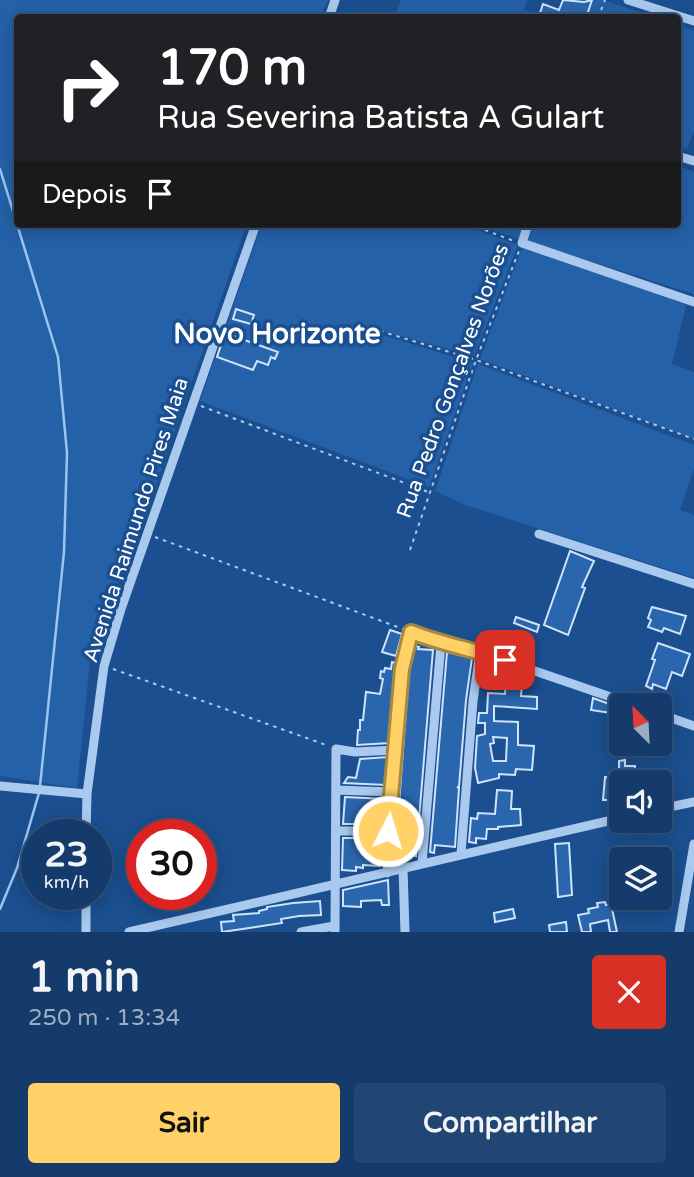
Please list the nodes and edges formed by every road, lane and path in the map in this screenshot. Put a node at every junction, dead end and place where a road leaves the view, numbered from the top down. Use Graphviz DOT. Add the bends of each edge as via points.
graph roads {
  1 [pos="628,0"];
  2 [pos="672,14"];
  3 [pos="255,228"];
  4 [pos="480,228"];
  5 [pos="527,228"];
  6 [pos="522,243"];
  7 [pos="694,302"];
  8 [pos="380,331"];
  9 [pos="476,360"];
  10 [pos="193,403"];
  11 [pos="694,439"];
  12 [pos="431,492"];
  13 [pos="148,534"];
  14 [pos="539,534"];
  15 [pos="410,550"];
  16 [pos="694,584"];
  17 [pos="411,632"];
  18 [pos="441,644"];
  19 [pos="480,652"];
  20 [pos="104,666"];
  21 [pos="609,696"];
  22 [pos="672,718"];
  23 [pos="694,726"];
  24 [pos="336,749"];
  25 [pos="396,750"];
  26 [pos="0,784"];
  27 [pos="335,790"];
  28 [pos="392,792"];
  29 [pos="87,794"];
  30 [pos="694,802"];
  31 [pos="672,807"];
  32 [pos="86,819"];
  33 [pos="609,821"];
  34 [pos="336,831"];
  35 [pos="388,831"];
  36 [pos="694,844"];
  37 [pos="461,854"];
  38 [pos="422,863"];
  39 [pos="403,869"];
  40 [pos="387,873"];
  41 [pos="336,884"];
  42 [pos="86,910"];
  43 [pos="335,929"];
  44 [pos="86,932"];
  45 [pos="129,932"];
  46 [pos="301,932"];
  47 [pos="404,932"];
  48 [pos="679,932"];
  1 -- 2 [label="street"];
  3 -- 10 [label="street, Avenida Raimundo Pires Maia"];
  4 -- 6 [label="path"];
  5 -- 6 [label="street, Rua Pedro Gonçalves Norões"];
  6 -- 7 [label="street"];
  6 -- 9 [label="path, Rua Pedro Gonçalves Norões"];
  8 -- 9 [label="path"];
  9 -- 11 [label="path"];
  9 -- 12 [label="path, Rua Pedro Gonçalves Norões"];
  10 -- 12 [label="path"];
  10 -- 13 [label="street, Avenida Raimundo Pires Maia"];
  12 -- 15 [label="path, Rua Pedro Gonçalves Norões"];
  13 -- 17 [label="path"];
  13 -- 20 [label="street, Avenida Raimundo Pires Maia"];
  14 -- 16 [label="street"];
  17 -- 18 [label="street"];
  17 -- 25 [label="street" via="402,669"];
  18 -- 19 [label="street"];
  18 -- 38 [label="street"];
  19 -- 21 [label="street"];
  19 -- 37 [label="street"];
  20 -- 24 [label="path"];
  20 -- 29 [label="street, Avenida Raimundo Pires Maia"];
  22 -- 23 [label="street"];
  24 -- 25 [label="street"];
  24 -- 27 [label="street"];
  25 -- 28 [label="street"];
  26 -- 29 [label="street"];
  27 -- 28 [label="street"];
  27 -- 34 [label="street"];
  28 -- 35 [label="street"];
  29 -- 32 [label="street, Avenida Raimundo Pires Maia"];
  30 -- 31 [label="street"];
  33 -- 37 [label="street"];
  34 -- 35 [label="street"];
  34 -- 41 [label="street"];
  35 -- 40 [label="street"];
  36 -- 48 [label="street"];
  37 -- 38 [label="street"];
  38 -- 39 [label="street"];
  39 -- 40 [label="street"];
  39 -- 47 [label="street"];
  40 -- 41 [label="street"];
  41 -- 43 [label="street"];
  41 -- 45 [label="street"];
  42 -- 44 [label="street"];
  43 -- 46 [label="street"];
}
